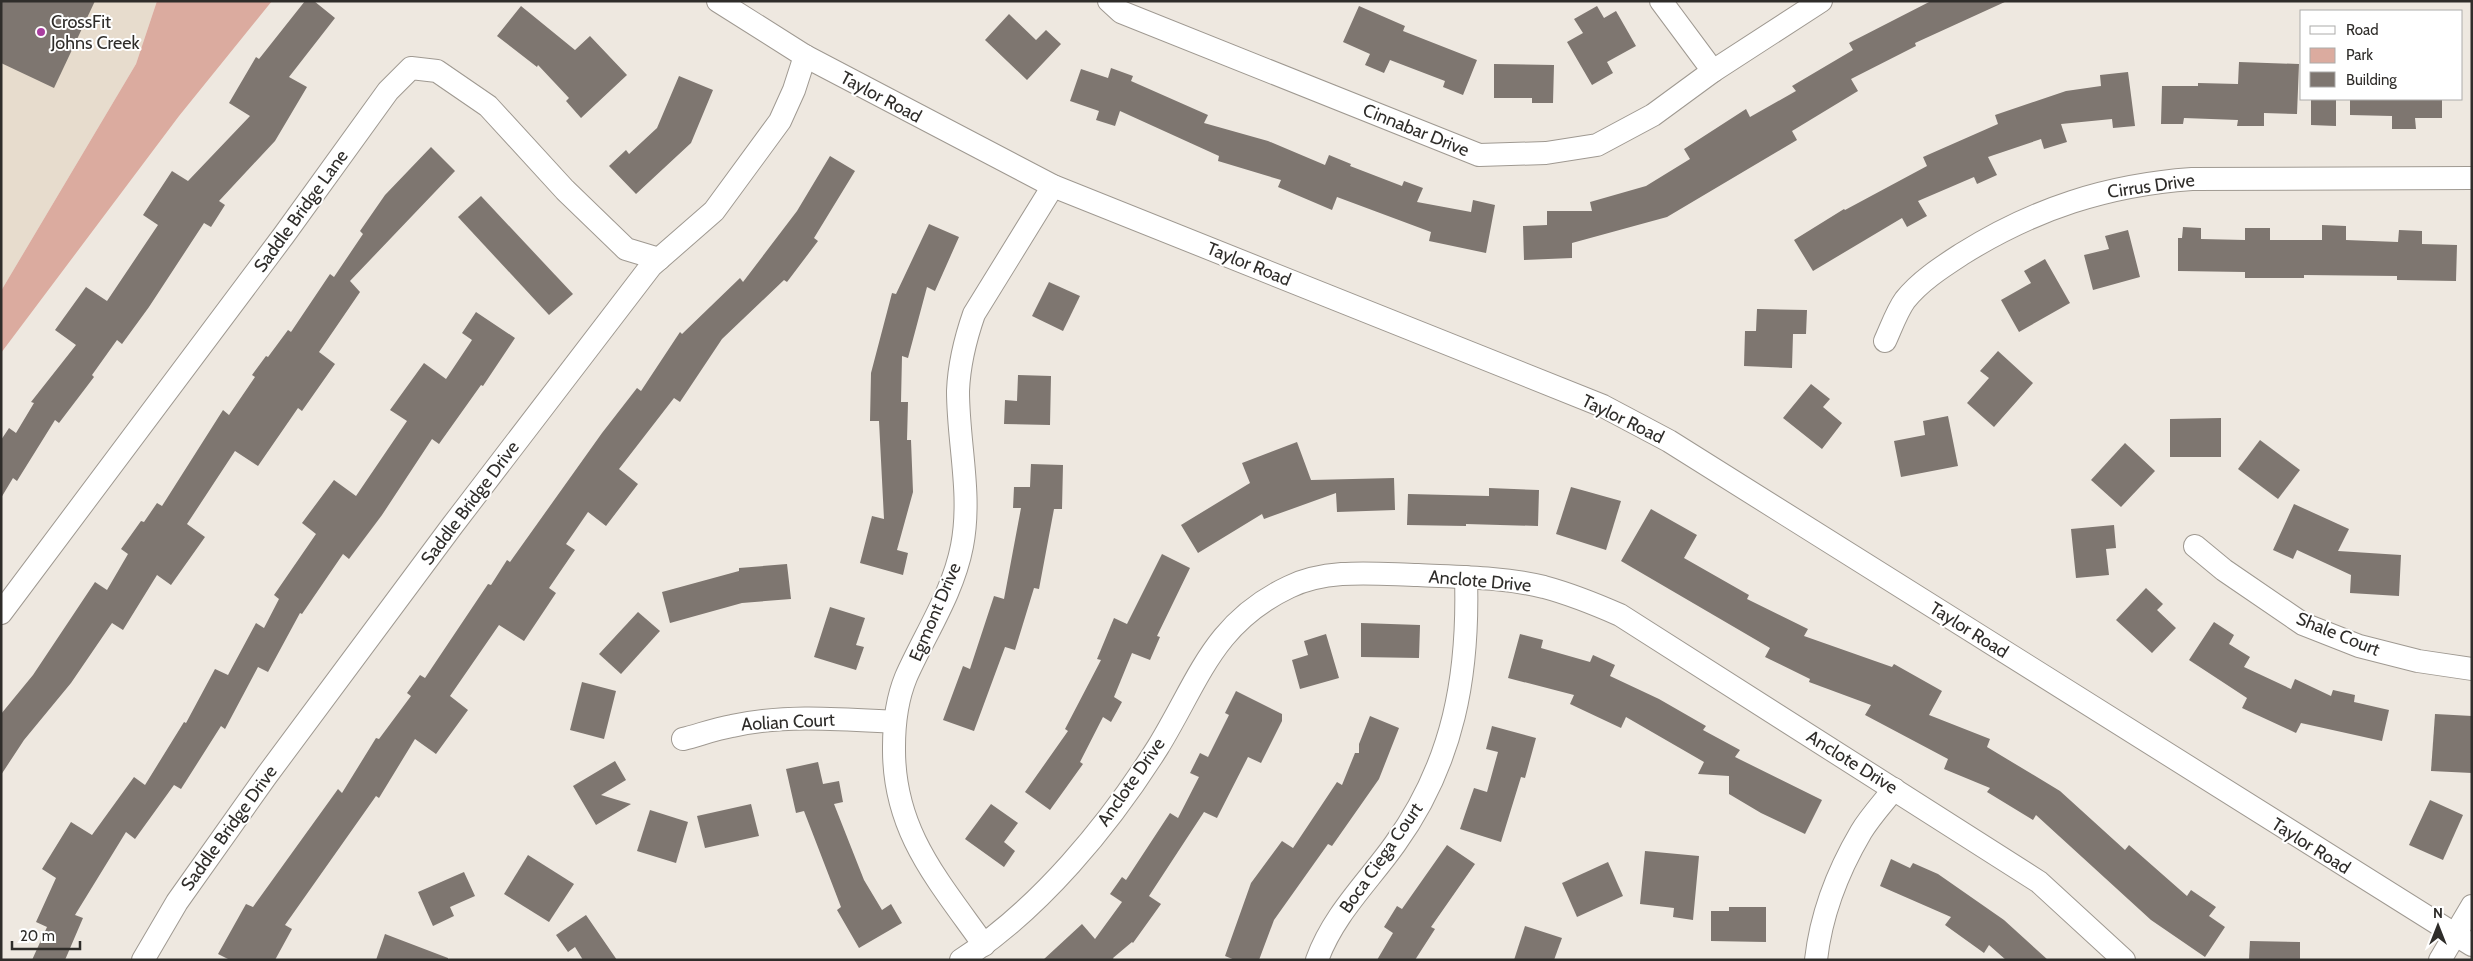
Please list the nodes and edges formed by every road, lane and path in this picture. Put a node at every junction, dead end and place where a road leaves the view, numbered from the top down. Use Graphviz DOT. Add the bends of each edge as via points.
graph roads {
  1 [pos="718,1"];
  2 [pos="1109,1"];
  3 [pos="1661,1"];
  4 [pos="1821,1"];
  5 [pos="805,56"];
  6 [pos="1713,71"];
  7 [pos="2472,178"];
  8 [pos="1053,186"];
  9 [pos="659,259"];
  10 [pos="1885,341"];
  11 [pos="2195,546"];
  12 [pos="1466,577"];
  13 [pos="1,613"];
  14 [pos="2472,669"];
  15 [pos="894,722"];
  16 [pos="683,739"];
  17 [pos="1894,789"];
  18 [pos="2472,906"];
  19 [pos="2463,940"];
  20 [pos="984,945"];
  21 [pos="143,960"];
  22 [pos="962,960"];
  23 [pos="1317,960"];
  24 [pos="1816,960"];
  25 [pos="2124,960"];
  26 [pos="2440,960"];
  1 -- 5 [label="street, Taylor Road"];
  2 -- 6 [label="street, Cinnabar Drive" via="1121,12 1479,155 1546,153 1597,144 1653,115"];
  3 -- 6 [label="street"];
  4 -- 6 [label="street, Cinnabar Drive"];
  5 -- 8 [label="street, Taylor Road"];
  5 -- 9 [label="street, Saddle Bridge Drive" via="780,121 714,211"];
  7 -- 10 [label="street, Cirrus Drive" via="2192,179 2109,190 2068,202 2023,221 1938,269 1905,300"];
  8 -- 15 [label="street, Egmont Drive" via="974,314 968,332 958,390 966,500 962,546 949,590 906,679"];
  8 -- 19 [label="street, Taylor Road" via="1603,406 1669,441"];
  9 -- 13 [label="street, Saddle Bridge Lane" via="626,249 565,190 488,106 437,71 411,68 388,91"];
  9 -- 21 [label="street, Saddle Bridge Drive" via="452,526 273,767 177,902"];
  11 -- 14 [label="street, Shale Court" via="2303,624 2359,646 2418,661"];
  12 -- 17 [label="street, Anclote Drive" via="1544,587 1620,615"];
  12 -- 20 [label="street, Anclote Drive" via="1331,575 1290,586 1248,610 1212,650 1157,747 1100,829 1035,902"];
  12 -- 23 [label="street, Boca Ciega Court" via="1464,668 1442,756 1404,832 1380,866 1348,901"];
  15 -- 16 [label="street, Aolian Court" via="774,720 733,726"];
  15 -- 20 [label="street, Egmont Drive" via="894,776 907,827 926,864"];
  17 -- 24 [label="street" via="1861,832 1834,884 1819,936"];
  17 -- 25 [label="street, Anclote Drive" via="2039,882"];
  18 -- 19 [label="street"];
  19 -- 26 [label="street"];
  20 -- 22 [label="street, Anclote Drive"];
}
